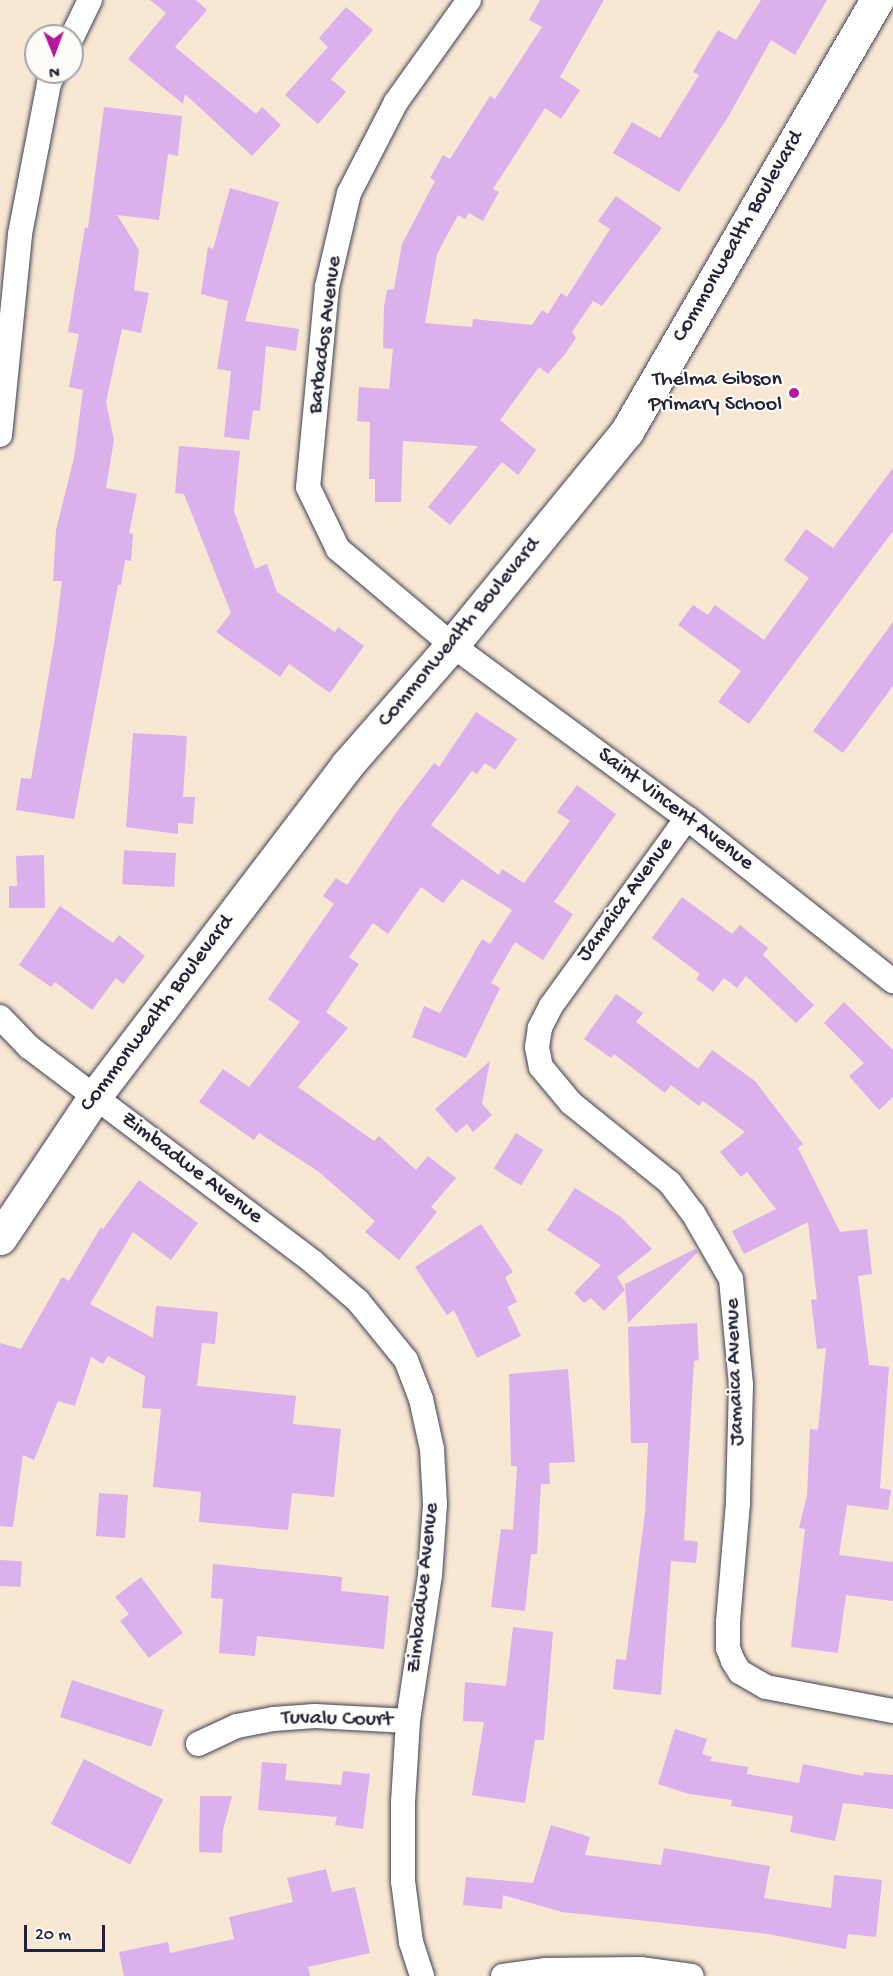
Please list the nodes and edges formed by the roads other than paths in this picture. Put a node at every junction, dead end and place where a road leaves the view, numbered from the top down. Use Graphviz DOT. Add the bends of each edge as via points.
graph roads {
  1 [pos="90,0"];
  2 [pos="469,0"];
  3 [pos="877,0"];
  4 [pos="78,24"];
  5 [pos="49,84"];
  6 [pos="0,435"];
  7 [pos="452,645"];
  8 [pos="687,818"];
  9 [pos="893,981"];
  10 [pos="0,1017"];
  11 [pos="95,1096"];
  12 [pos="0,1238"];
  13 [pos="893,1710"];
  14 [pos="408,1721"];
  15 [pos="198,1744"];
  16 [pos="422,1976"];
  17 [pos="503,1976"];
  18 [pos="692,1976"];
  1 -- 4 [label="street"];
  2 -- 7 [label="street, Barbados Avenue" via="396,102 349,193 327,287 308,487 338,549"];
  3 -- 7 [label="street, Commonwealth Boulevard" via="627,431"];
  5 -- 6 [label="street" via="20,234"];
  7 -- 8 [label="street, Saint Vincent Avenue"];
  7 -- 11 [label="street, Commonwealth Boulevard" via="347,765"];
  8 -- 9 [label="street, Saint Vincent Avenue"];
  8 -- 13 [label="street, Jamaica Avenue" via="551,1005 540,1028 537,1047 542,1067 572,1103 670,1183 693,1213 731,1279 741,1385 738,1503 728,1622 728,1648 733,1661 740,1672 766,1687"];
  10 -- 11 [label="street, Zimbadwe Avenue" via="29,1047"];
  11 -- 12 [label="street, Commonwealth Boulevard"];
  11 -- 14 [label="street, Zimbadwe Avenue" via="313,1262 358,1301 406,1360 422,1399 430,1439 435,1504 430,1575"];
  14 -- 15 [label="street, Tuvalu Court" via="315,1716 273,1719 237,1726"];
  14 -- 16 [label="street, Zimbadwe Avenue" via="403,1881 411,1942"];
  17 -- 18 [label="street" via="544,1970 640,1969"];
}
